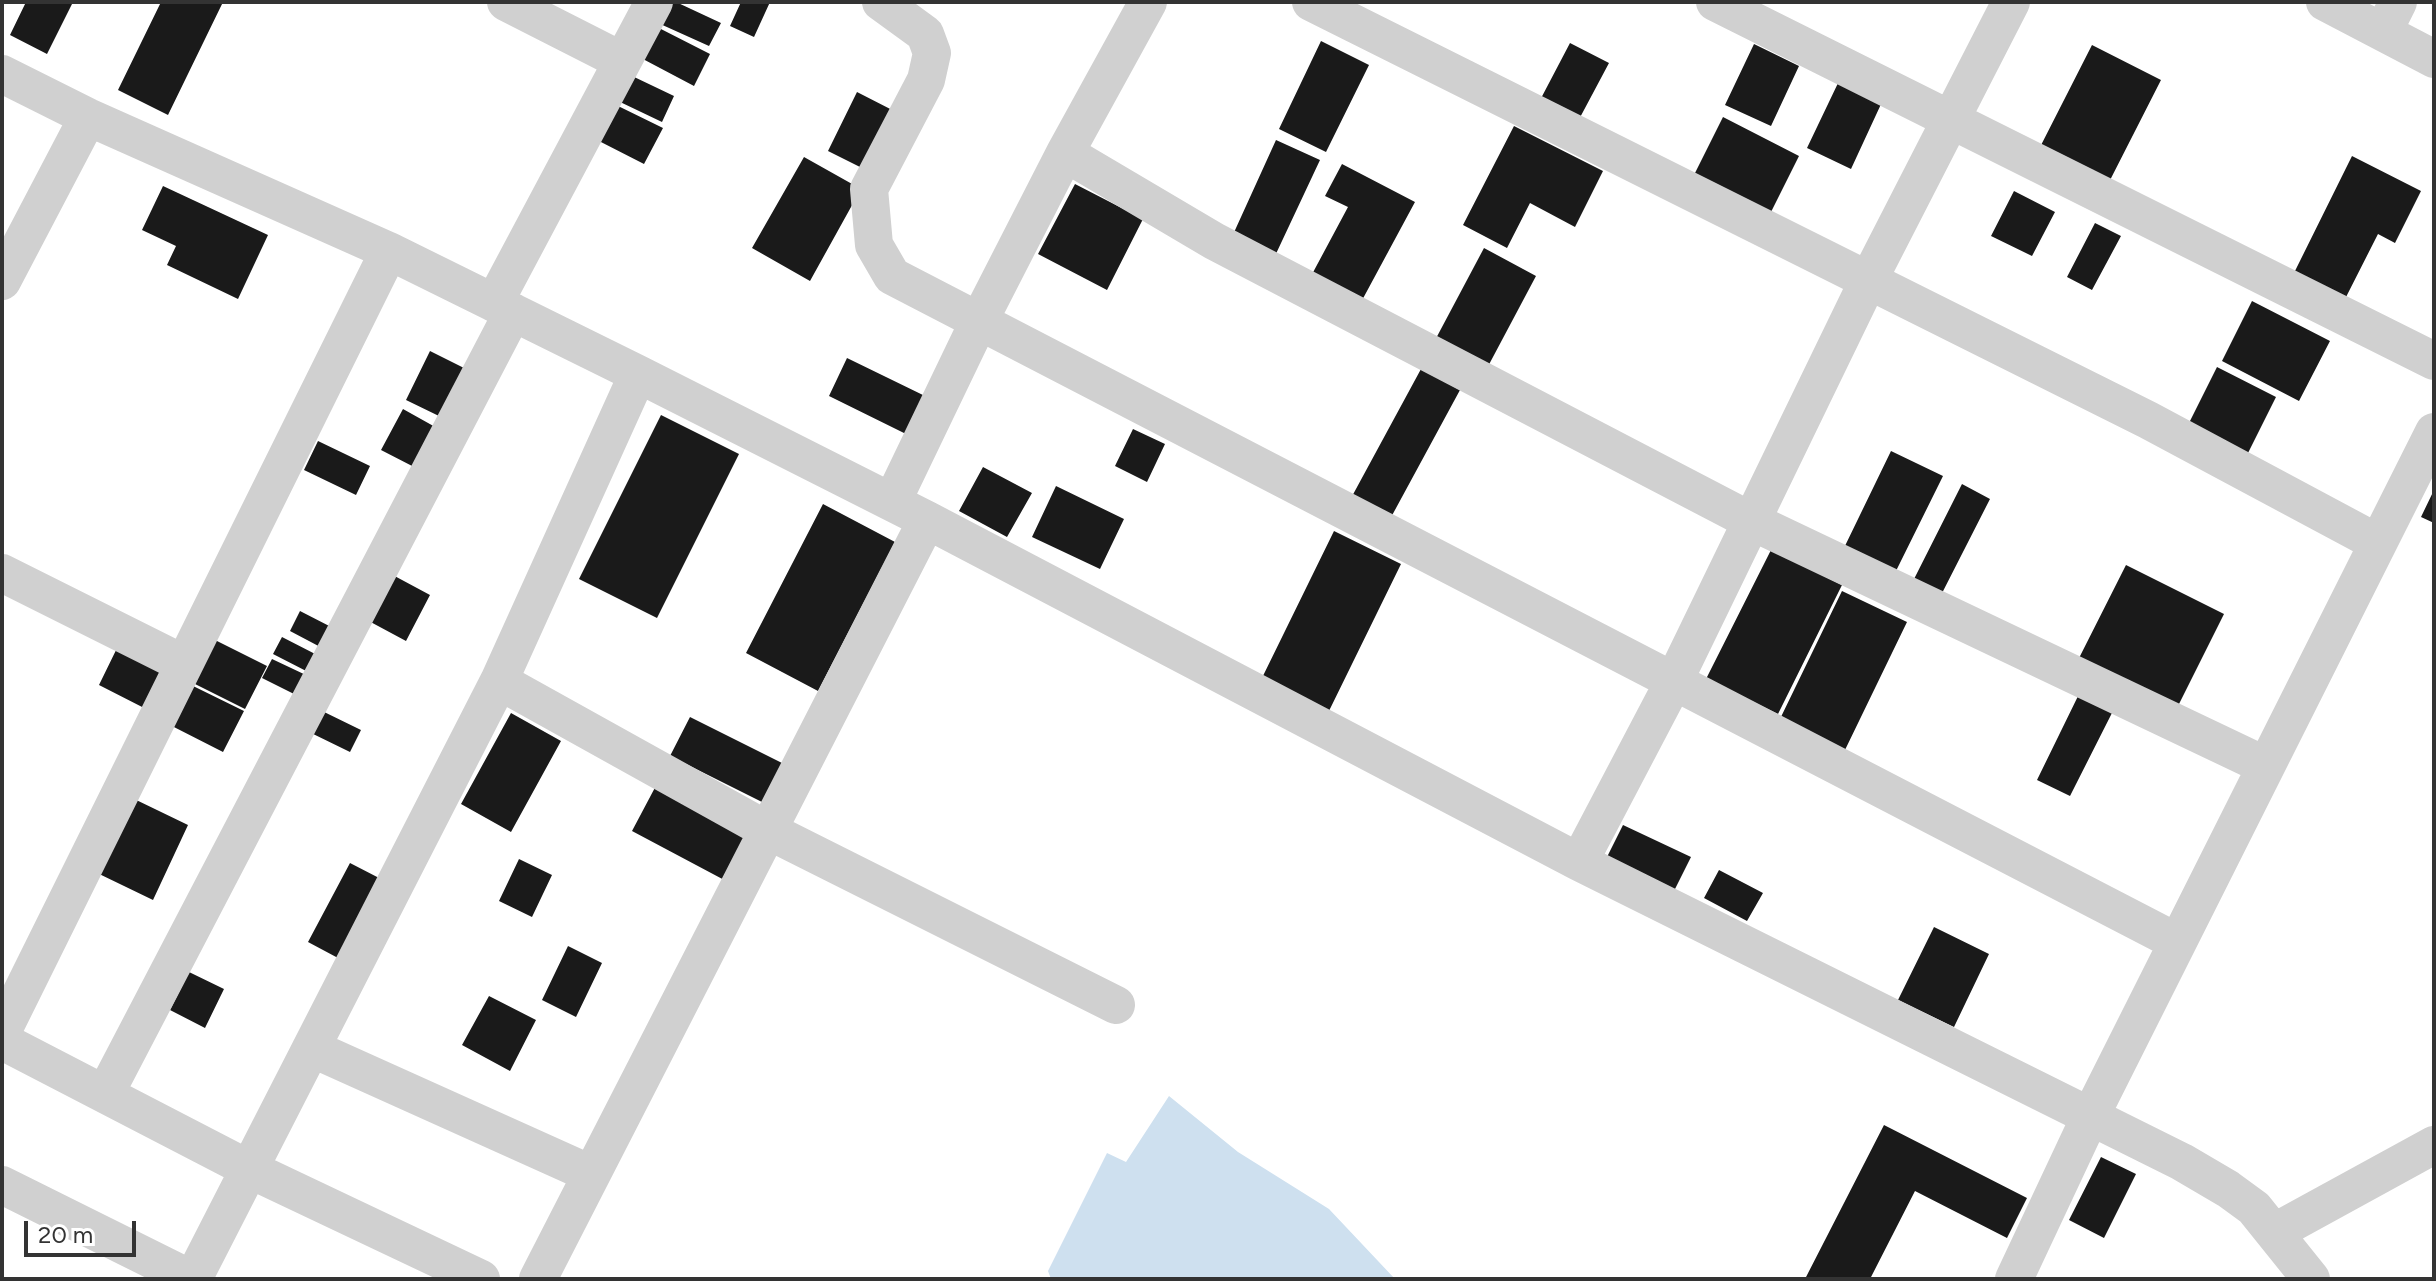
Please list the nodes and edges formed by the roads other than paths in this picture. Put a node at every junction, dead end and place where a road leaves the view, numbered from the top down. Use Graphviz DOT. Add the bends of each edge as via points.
graph roads {
  1 [pos="506,2"];
  2 [pos="654,2"];
  3 [pos="881,2"];
  4 [pos="1148,2"];
  5 [pos="1311,2"];
  6 [pos="1715,2"];
  7 [pos="2011,2"];
  8 [pos="2325,2"];
  9 [pos="2391,17"];
  10 [pos="2434,59"];
  11 [pos="622,61"];
  12 [pos="2,74"];
  13 [pos="88,117"];
  14 [pos="1951,119"];
  15 [pos="1065,153"];
  16 [pos="389,251"];
  17 [pos="2,281"];
  18 [pos="1868,281"];
  19 [pos="503,307"];
  20 [pos="979,321"];
  21 [pos="2434,361"];
  22 [pos="638,374"];
  23 [pos="2434,432"];
  24 [pos="892,502"];
  25 [pos="927,520"];
  26 [pos="1751,521"];
  27 [pos="2376,542"];
  28 [pos="2,573"];
  29 [pos="184,664"];
  30 [pos="499,681"];
  31 [pos="1673,683"];
  32 [pos="2266,766"];
  33 [pos="767,830"];
  34 [pos="1579,862"];
  35 [pos="2177,942"];
  36 [pos="1116,1005"];
  37 [pos="2,1032"];
  38 [pos="2,1041"];
  39 [pos="311,1048"];
  40 [pos="105,1094"];
  41 [pos="2091,1115"];
  42 [pos="2434,1145"];
  43 [pos="249,1169"];
  44 [pos="591,1174"];
  45 [pos="2,1185"];
  46 [pos="2275,1232"];
  47 [pos="192,1279"];
  48 [pos="481,1279"];
  49 [pos="538,1279"];
  50 [pos="2014,1279"];
  51 [pos="2311,1279"];
  1 -- 11 [label="street"];
  2 -- 11 [label="street"];
  3 -- 20 [label="street" via="925,34 932,53 926,80 869,189 874,245 892,276"];
  4 -- 15 [label="street"];
  5 -- 18 [label="street"];
  6 -- 14 [label="street"];
  7 -- 14 [label="street"];
  8 -- 9 [label="street"];
  9 -- 10 [label="street"];
  11 -- 19 [label="street"];
  12 -- 13 [label="street"];
  13 -- 16 [label="street"];
  13 -- 17 [label="street"];
  14 -- 18 [label="street"];
  14 -- 21 [label="street"];
  15 -- 20 [label="street"];
  15 -- 26 [label="street" via="1214,241"];
  16 -- 19 [label="street"];
  16 -- 29 [label="street"];
  18 -- 26 [label="street"];
  18 -- 27 [label="street" via="2148,420"];
  19 -- 22 [label="street"];
  19 -- 40 [label="street"];
  20 -- 24 [label="street"];
  20 -- 31 [label="street"];
  22 -- 24 [label="street"];
  22 -- 30 [label="street"];
  23 -- 27 [label="street"];
  24 -- 25 [label="street"];
  25 -- 33 [label="street"];
  25 -- 34 [label="street"];
  26 -- 31 [label="street"];
  26 -- 32 [label="street"];
  27 -- 32 [label="street"];
  28 -- 29 [label="street"];
  29 -- 37 [label="street"];
  30 -- 33 [label="street"];
  30 -- 39 [label="street"];
  31 -- 34 [label="street"];
  31 -- 35 [label="street"];
  32 -- 35 [label="street"];
  33 -- 36 [label="street"];
  33 -- 44 [label="street"];
  34 -- 41 [label="street"];
  35 -- 41 [label="street"];
  38 -- 40 [label="street"];
  39 -- 43 [label="street"];
  39 -- 44 [label="street"];
  40 -- 43 [label="street"];
  41 -- 46 [label="street" via="2228,1189"];
  41 -- 50 [label="street"];
  42 -- 46 [label="street"];
  43 -- 47 [label="street"];
  43 -- 48 [label="street"];
  44 -- 49 [label="street"];
  45 -- 47 [label="street"];
  46 -- 51 [label="street"];
}
